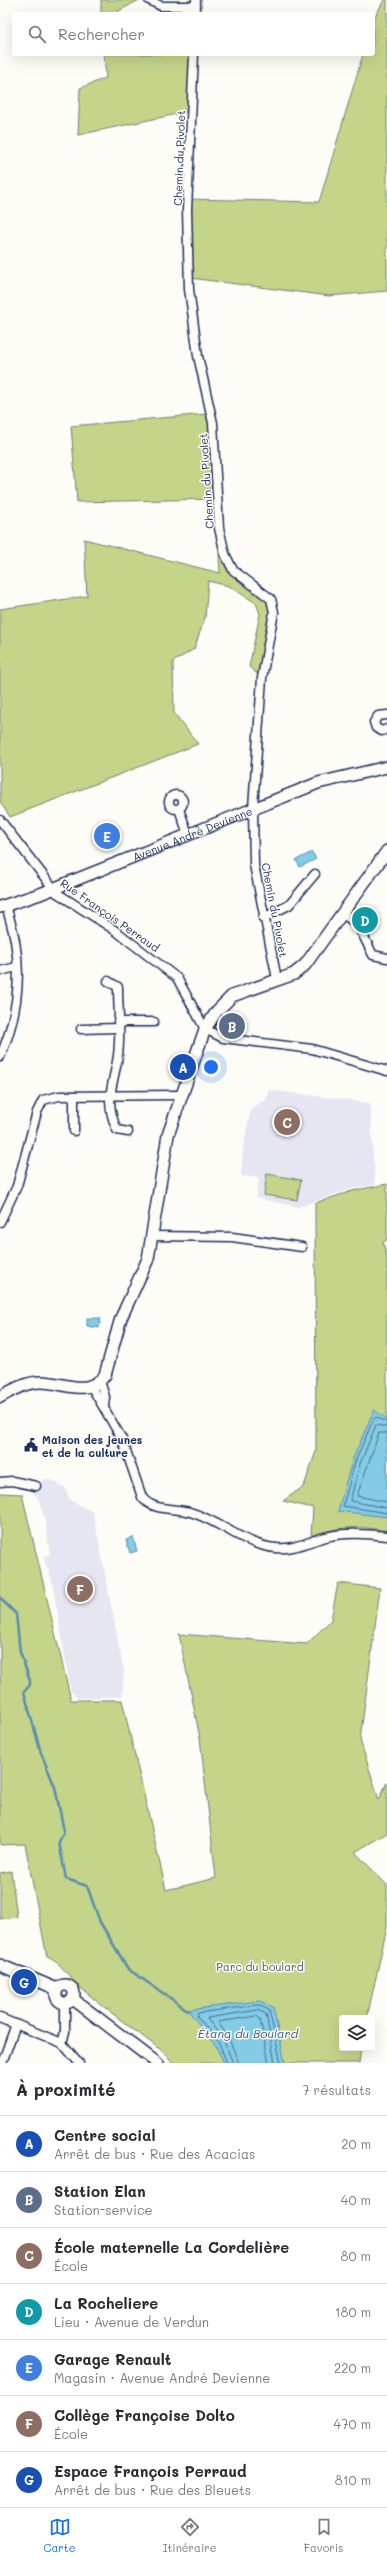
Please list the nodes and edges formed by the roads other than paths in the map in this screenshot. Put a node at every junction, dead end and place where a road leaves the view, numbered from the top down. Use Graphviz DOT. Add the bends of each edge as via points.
graph roads {
  1 [pos="149,0"];
  2 [pos="196,7"];
  3 [pos="194,56"];
  4 [pos="387,715"];
  5 [pos="387,729"];
  6 [pos="387,767"];
  7 [pos="253,808"];
  8 [pos="179,809"];
  9 [pos="0,820"];
  10 [pos="188,834"];
  11 [pos="387,851"];
  12 [pos="315,874"];
  13 [pos="52,888"];
  14 [pos="3,906"];
  15 [pos="343,914"];
  16 [pos="263,918"];
  17 [pos="387,958"];
  18 [pos="18,967"];
  19 [pos="0,972"];
  20 [pos="277,979"];
  21 [pos="108,981"];
  22 [pos="154,1022"];
  23 [pos="118,1025"];
  24 [pos="80,1029"];
  25 [pos="205,1029"];
  26 [pos="0,1057"];
  27 [pos="387,1071"];
  28 [pos="110,1095"];
  29 [pos="181,1095"];
  30 [pos="74,1096"];
  31 [pos="74,1131"];
  32 [pos="128,1132"];
  33 [pos="0,1222"];
  34 [pos="153,1236"];
  35 [pos="302,1247"];
  36 [pos="96,1384"];
  37 [pos="0,1397"];
  38 [pos="0,1482"];
  39 [pos="36,1486"];
  40 [pos="387,1536"];
  41 [pos="0,1965"];
  42 [pos="57,1989"];
  43 [pos="69,2001"];
  44 [pos="0,2018"];
  45 [pos="16,2024"];
  46 [pos="62,2043"];
  47 [pos="2,2063"];
  48 [pos="79,2063"];
  49 [pos="157,2063"];
  1 -- 2 [label="street" via="161,6"];
  3 -- 7 [label="street, Chemin du Pivolet" via="187,210 189,289 198,356 213,423 219,528 233,570 271,599 274,612 262,678"];
  4 -- 5 [label="street" via="378,716 374,722 376,728 382,731"];
  6 -- 7 [label="main road, Avenue André Devienne" via="318,783"];
  7 -- 10 [label="main road, Avenue André Devienne"];
  7 -- 16 [label="street, Chemin du Pivolet" via="254,865"];
  8 -- 10 [label="street"];
  9 -- 13 [label="street, Rue François Perraud"];
  10 -- 13 [label="main road, Avenue André Devienne"];
  11 -- 15 [label="main road"];
  12 -- 16 [label="street" via="289,905"];
  13 -- 14 [label="main road, Avenue André Devienne"];
  13 -- 25 [label="street, Rue François Perraud" via="116,931 177,978"];
  14 -- 18 [label="street" via="16,941"];
  15 -- 17 [label="street" via="358,925 373,955"];
  15 -- 20 [label="main road" via="305,965 294,974"];
  16 -- 20 [label="street, Chemin du Pivolet"];
  18 -- 19 [label="street"];
  18 -- 26 [label="street" via="16,1007 8,1039"];
  20 -- 25 [label="main road" via="232,996 217,1011"];
  21 -- 23 [label="street" via="118,987"];
  22 -- 23 [label="street"];
  23 -- 24 [label="street"];
  23 -- 28 [label="street" via="119,1054"];
  25 -- 27 [label="street" via="223,1038 312,1050"];
  25 -- 29 [label="main road"];
  28 -- 29 [label="street"];
  28 -- 30 [label="street"];
  28 -- 32 [label="street" via="111,1116 117,1130"];
  29 -- 34 [label="main road" via="168,1135"];
  30 -- 31 [label="street"];
  30 -- 33 [label="street" via="50,1097 40,1104 17,1186"];
  34 -- 35 [label="street" via="232,1237"];
  34 -- 36 [label="main road" via="148,1260 121,1318 110,1361"];
  36 -- 37 [label="main road" via="80,1388 31,1382"];
  36 -- 40 [label="street" via="98,1400 122,1439 142,1497 149,1504 190,1512 214,1521 248,1541 276,1548 291,1548 338,1535"];
  38 -- 39 [label="street" via="12,1481"];
  41 -- 42 [label="main road"];
  42 -- 43 [label="main road" via="56,1998"];
  42 -- 43 [label="main road" via="62,1985 68,1985 73,1989"];
  43 -- 46 [label="street"];
  43 -- 49 [label="main road"];
  44 -- 45 [label="street"];
  45 -- 46 [label="street"];
  45 -- 47 [label="street"];
  46 -- 48 [label="street"];
}
